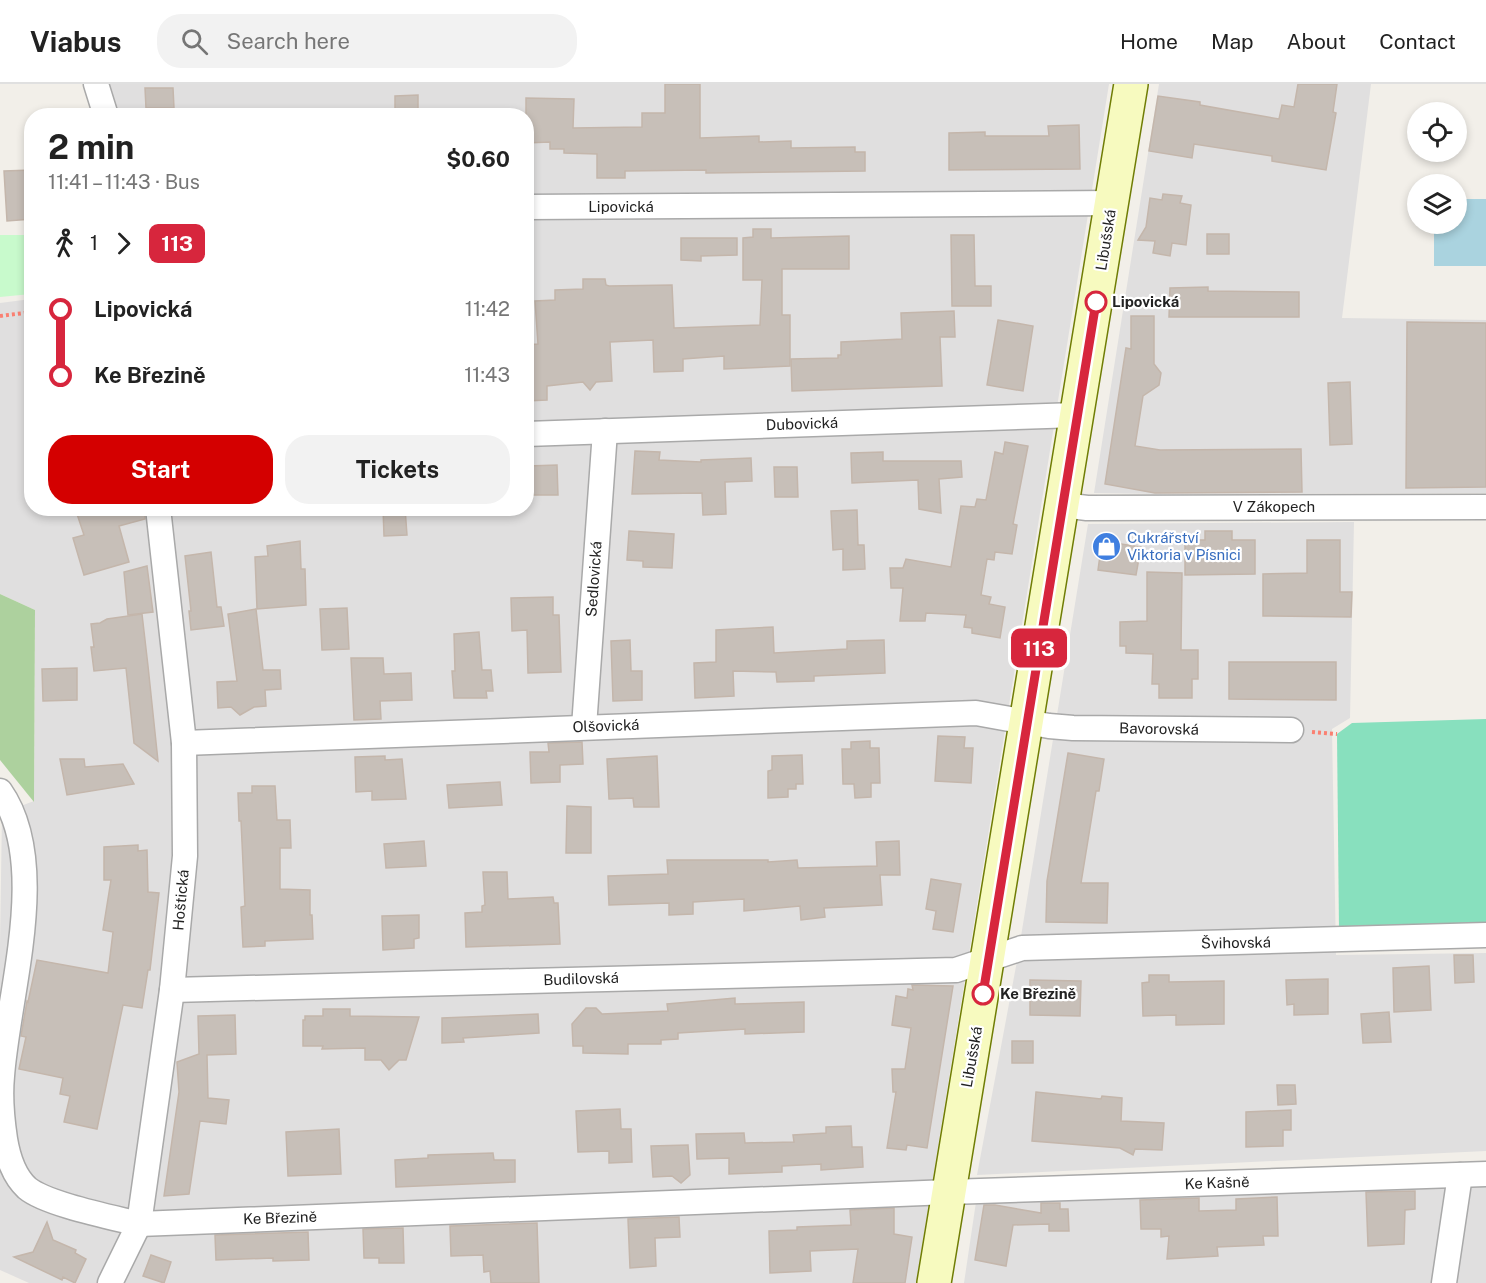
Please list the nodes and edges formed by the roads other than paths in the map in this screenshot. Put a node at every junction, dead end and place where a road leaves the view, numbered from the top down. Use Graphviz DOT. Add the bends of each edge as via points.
graph roads {
  1 [pos="96,84"];
  2 [pos="1131,84"];
  3 [pos="103,108"];
  4 [pos="1112,203"];
  5 [pos="534,207"];
  6 [pos="1077,415"];
  7 [pos="605,431"];
  8 [pos="534,434"];
  9 [pos="1063,505"];
  10 [pos="1486,507"];
  11 [pos="159,516"];
  12 [pos="1027,722"];
  13 [pos="584,727"];
  14 [pos="1291,730"];
  15 [pos="184,743"];
  16 [pos="0,791"];
  17 [pos="1486,935"];
  18 [pos="988,961"];
  19 [pos="172,990"];
  20 [pos="1486,1174"];
  21 [pos="1460,1175"];
  22 [pos="949,1192"];
  23 [pos="139,1224"];
  24 [pos="110,1283"];
  25 [pos="934,1283"];
  26 [pos="1443,1283"];
  1 -- 3 [label="street"];
  2 -- 4 [label="street, Libušská"];
  4 -- 5 [label="street, Lipovická"];
  4 -- 6 [label="street, Libušská"];
  6 -- 7 [label="street, Dubovická"];
  6 -- 9 [label="street, Libušská"];
  7 -- 8 [label="street, Dubovická"];
  7 -- 13 [label="street, Sedlovická"];
  9 -- 10 [label="street, V Zákopech"];
  9 -- 12 [label="street, Libušská"];
  11 -- 15 [label="street, Hoštická"];
  12 -- 13 [label="street, Olšovická" via="976,713"];
  12 -- 14 [label="street, Bavorovská" via="1073,728"];
  12 -- 18 [label="street, Libušská"];
  13 -- 15 [label="street, Olšovická"];
  15 -- 19 [label="street, Hoštická" via="185,856"];
  16 -- 23 [label="street, Ke Březině" via="23,843 24,876 21,944 2,1077 8,1155 25,1187 39,1197"];
  17 -- 18 [label="street, Švihovská" via="1022,948"];
  18 -- 19 [label="street, Budilovská" via="956,970"];
  18 -- 22 [label="street, Libušská"];
  19 -- 23 [label="street, Hoštická"];
  20 -- 21 [label="street, Ke Kašně"];
  21 -- 22 [label="street, Ke Kašně"];
  21 -- 26 [label="street"];
  22 -- 23 [label="street, Ke Březině"];
  22 -- 25 [label="street, Libušská"];
  23 -- 24 [label="street, Hoštická"];
}
